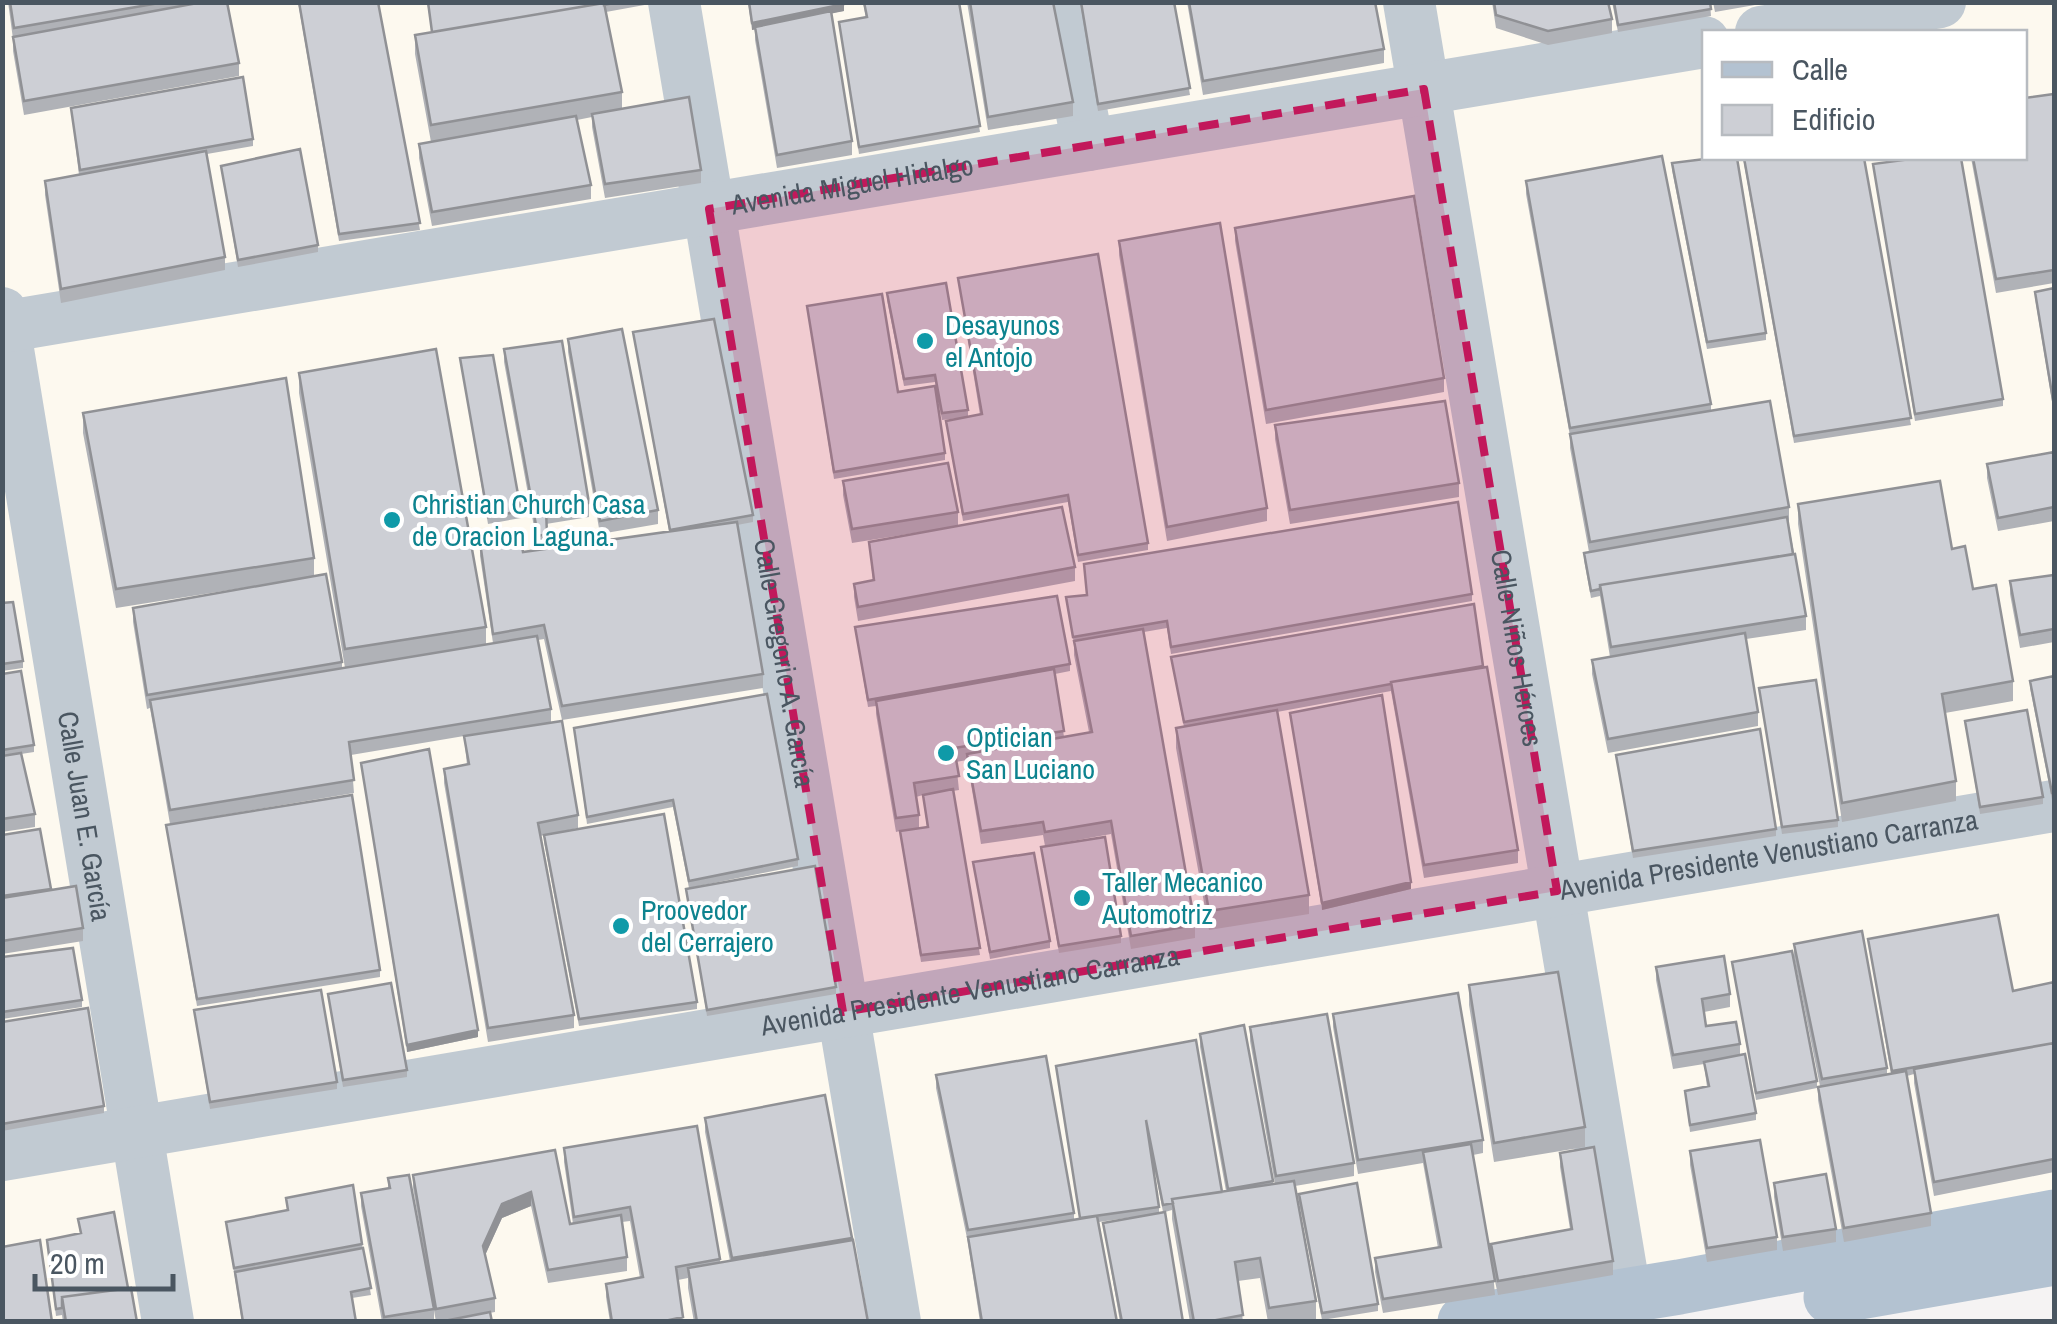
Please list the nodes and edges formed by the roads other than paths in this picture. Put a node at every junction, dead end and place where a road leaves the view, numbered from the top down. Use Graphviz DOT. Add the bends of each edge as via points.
graph roads {
  1 [pos="674,2"];
  2 [pos="1060,2"];
  3 [pos="1410,2"];
  4 [pos="1940,2"];
  5 [pos="1773,30"];
  6 [pos="1702,42"];
  7 [pos="1424,89"];
  8 [pos="1088,145"];
  9 [pos="708,209"];
  10 [pos="3,322"];
  11 [pos="2054,806"];
  12 [pos="1558,890"];
  13 [pos="843,1012"];
  14 [pos="138,1132"];
  15 [pos="2,1154"];
  16 [pos="2054,1217"];
  17 [pos="2054,1258"];
  18 [pos="2054,1288"];
  19 [pos="1625,1294"];
  20 [pos="168,1322"];
  21 [pos="895,1322"];
  22 [pos="1465,1322"];
  23 [pos="1688,1322"];
  24 [pos="1860,1322"];
  1 -- 9 [label="street, Calle Gregorio A. García"];
  2 -- 8 [label="street"];
  3 -- 7 [label="street, Calle Niños Héroes"];
  4 -- 5 [label="street"];
  6 -- 7 [label="street, Avenida Miguel Hidalgo"];
  7 -- 8 [label="street, Avenida Miguel Hidalgo"];
  7 -- 12 [label="street, Calle Niños Héroes"];
  8 -- 9 [label="street, Avenida Miguel Hidalgo"];
  9 -- 10 [label="street, Avenida Miguel Hidalgo"];
  9 -- 13 [label="street, Calle Gregorio A. García"];
  10 -- 14 [label="street, Calle Juan E. García"];
  11 -- 12 [label="street, Avenida Presidente Venustiano Carranza"];
  12 -- 13 [label="street, Avenida Presidente Venustiano Carranza"];
  12 -- 19 [label="street, Calle Niños Héroes"];
  13 -- 14 [label="street, Avenida Presidente Venustiano Carranza"];
  13 -- 21 [label="street, Calle Gregorio A. García"];
  14 -- 15 [label="street, Avenida Presidente Venustiano Carranza"];
  14 -- 20 [label="street, Calle Juan E. García"];
  16 -- 19 [label="main road"];
  17 -- 23 [label="main road"];
  18 -- 24 [label="main road"];
  19 -- 22 [label="main road"];
}
